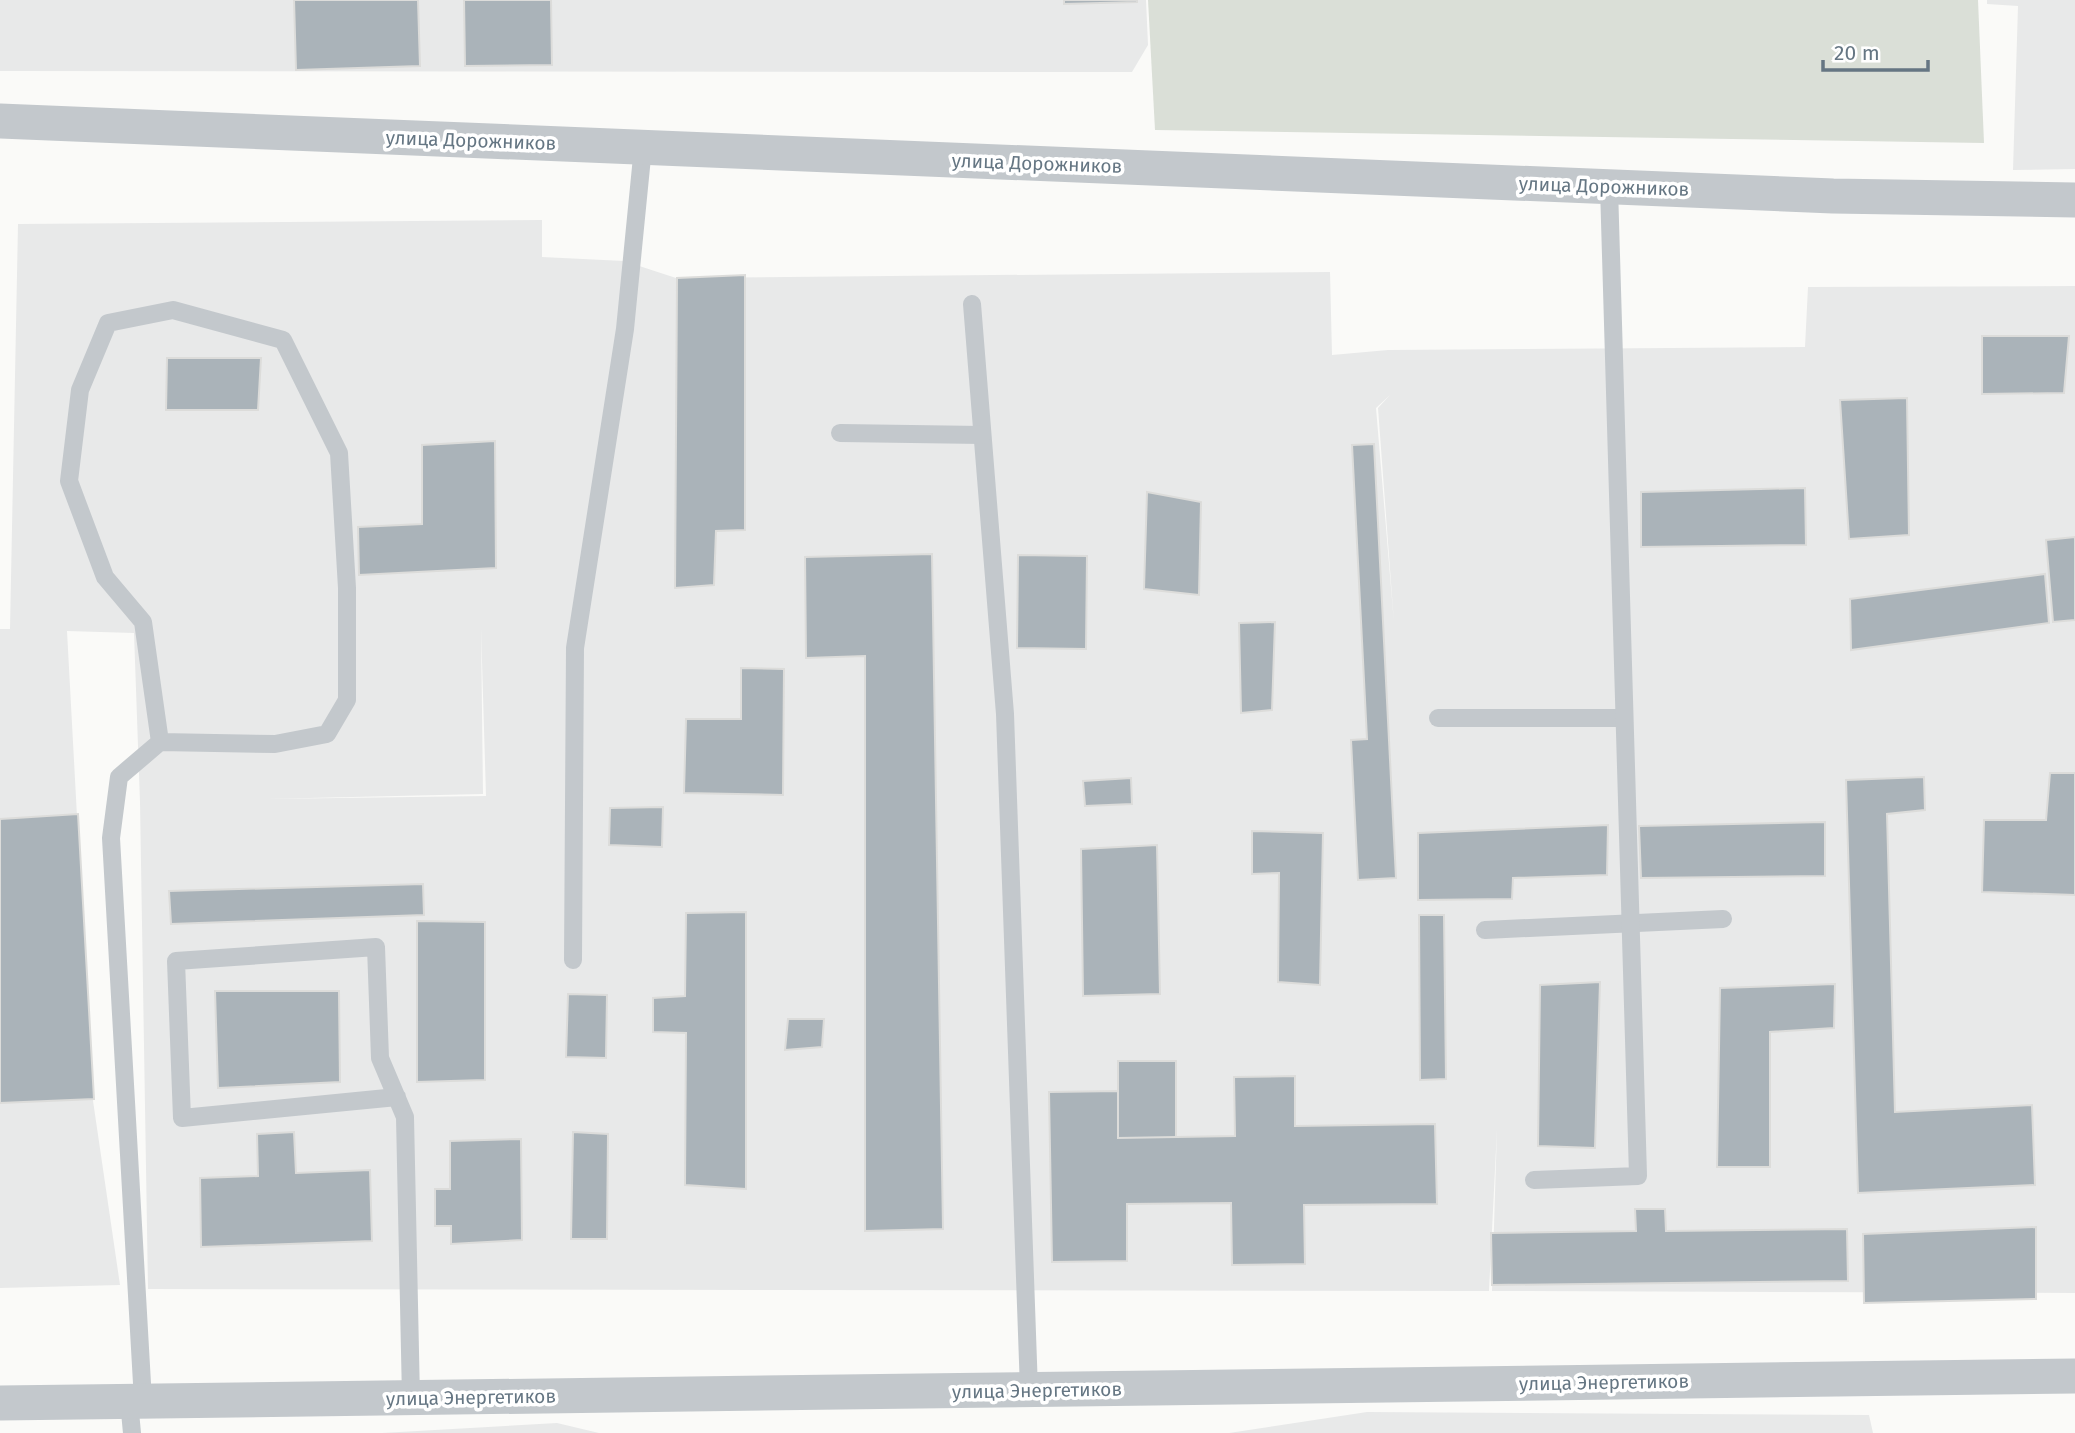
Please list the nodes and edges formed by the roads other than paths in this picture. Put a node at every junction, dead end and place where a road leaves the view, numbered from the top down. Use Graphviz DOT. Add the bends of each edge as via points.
graph roads {
  1 [pos="0,121"];
  2 [pos="643,148"];
  3 [pos="1609,187"];
  4 [pos="2075,200"];
  5 [pos="972,304"];
  6 [pos="840,433"];
  7 [pos="982,435"];
  8 [pos="1438,718"];
  9 [pos="1624,718"];
  10 [pos="160,742"];
  11 [pos="1723,919"];
  12 [pos="1630,923"];
  13 [pos="1485,930"];
  14 [pos="573,960"];
  15 [pos="397,1097"];
  16 [pos="1534,1180"];
  17 [pos="2075,1376"];
  18 [pos="1030,1390"];
  19 [pos="411,1398"];
  20 [pos="0,1403"];
  21 [pos="135,1412"];
  1 -- 2 [label="street, улица Дорожников"];
  2 -- 3 [label="street, улица Дорожников"];
  2 -- 14 [label="lane" via="625,329 575,648"];
  3 -- 4 [label="street, улица Дорожников"];
  3 -- 9 [label="lane"];
  5 -- 7 [label="lane"];
  6 -- 7 [label="lane"];
  7 -- 18 [label="lane" via="1004,714"];
  8 -- 9 [label="lane"];
  9 -- 12 [label="lane"];
  10 -- 10 [label="lane" via="275,744 327,734 347,700 339,453 283,340 173,310 108,323 80,390 69,481 105,577 143,622"];
  10 -- 21 [label="lane" via="119,777 111,838"];
  11 -- 12 [label="lane"];
  12 -- 13 [label="lane"];
  12 -- 16 [label="lane" via="1638,1176"];
  15 -- 15 [label="lane" via="380,1058 376,947 176,961 182,1118"];
  15 -- 19 [label="lane" via="405,1117"];
  17 -- 18 [label="street, улица Энергетиков"];
  18 -- 19 [label="street, улица Энергетиков"];
  19 -- 21 [label="street, улица Энергетиков"];
  20 -- 21 [label="street, улица Энергетиков"];
}
